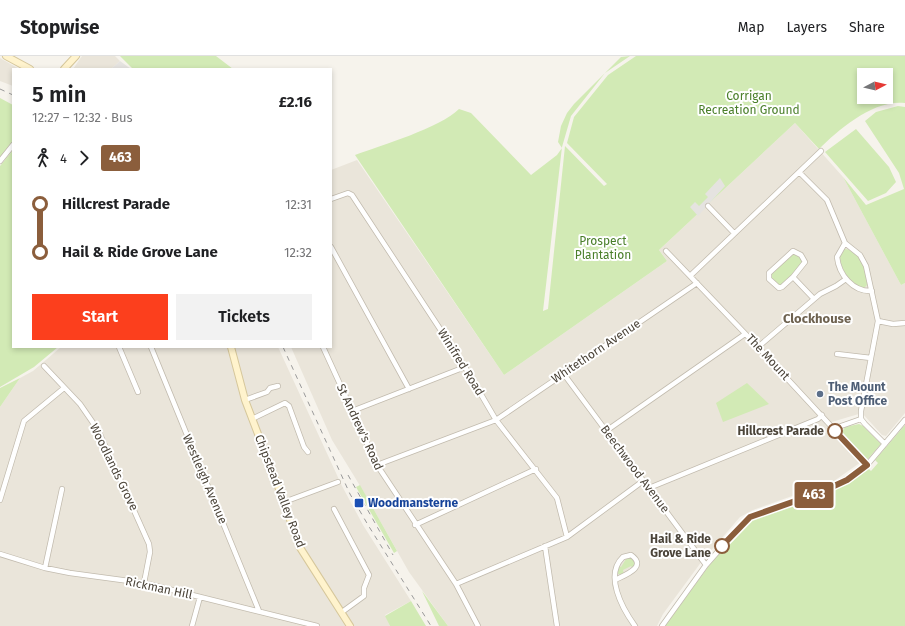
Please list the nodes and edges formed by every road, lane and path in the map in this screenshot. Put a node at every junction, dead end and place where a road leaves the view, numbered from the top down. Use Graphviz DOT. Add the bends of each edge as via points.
graph roads {
  1 [pos="6,56"];
  2 [pos="76,56"];
  3 [pos="28,68"];
  4 [pos="67,68"];
  5 [pos="12,146"];
  6 [pos="821,151"];
  7 [pos="0,161"];
  8 [pos="799,172"];
  9 [pos="332,199"];
  10 [pos="708,206"];
  11 [pos="734,233"];
  12 [pos="845,243"];
  13 [pos="332,249"];
  14 [pos="666,251"];
  15 [pos="690,276"];
  16 [pos="793,277"];
  17 [pos="846,279"];
  18 [pos="697,283"];
  19 [pos="872,291"];
  20 [pos="814,299"];
  21 [pos="878,321"];
  22 [pos="905,323"];
  23 [pos="745,334"];
  24 [pos="758,347"];
  25 [pos="121,348"];
  26 [pos="151,348"];
  27 [pos="231,348"];
  28 [pos="323,348"];
  29 [pos="837,354"];
  30 [pos="871,358"];
  31 [pos="44,366"];
  32 [pos="466,367"];
  33 [pos="563,373"];
  34 [pos="278,386"];
  35 [pos="64,388"];
  36 [pos="409,389"];
  37 [pos="138,392"];
  38 [pos="245,400"];
  39 [pos="352,410"];
  40 [pos="822,415"];
  41 [pos="252,419"];
  42 [pos="861,419"];
  43 [pos="496,420"];
  44 [pos="905,420"];
  45 [pos="606,431"];
  46 [pos="835,431"];
  47 [pos="885,444"];
  48 [pos="308,452"];
  49 [pos="377,465"];
  50 [pos="867,465"];
  51 [pos="536,469"];
  52 [pos="643,481"];
  53 [pos="338,482"];
  54 [pos="650,488"];
  55 [pos="62,489"];
  56 [pos="0,500"];
  57 [pos="284,502"];
  58 [pos="334,509"];
  59 [pos="415,525"];
  60 [pos="567,537"];
  61 [pos="545,546"];
  62 [pos="0,554"];
  63 [pos="706,565"];
  64 [pos="45,568"];
  65 [pos="615,580"];
  66 [pos="144,583"];
  67 [pos="456,584"];
  68 [pos="200,596"];
  69 [pos="259,611"];
  70 [pos="342,612"];
  71 [pos="192,626"];
  72 [pos="317,626"];
  73 [pos="350,626"];
  74 [pos="478,626"];
  75 [pos="557,626"];
  76 [pos="635,626"];
  77 [pos="662,626"];
  1 -- 3 [label="main road"];
  2 -- 4 [label="main road"];
  5 -- 7 [label="street"];
  6 -- 8 [label="street"];
  8 -- 11 [label="street"];
  8 -- 12 [label="street" via="827,200"];
  9 -- 32 [label="street, Winifred Road" via="346,193 352,195"];
  10 -- 11 [label="street"];
  11 -- 15 [label="street"];
  12 -- 17 [label="street" via="837,257"];
  12 -- 19 [label="street" via="860,255 866,266"];
  13 -- 36 [label="street"];
  14 -- 15 [label="street, The Mount"];
  15 -- 18 [label="street, The Mount"];
  16 -- 16 [label="street" via="779,288 768,276 793,251 801,255 805,262"];
  16 -- 20 [label="street"];
  17 -- 19 [label="street" via="860,290"];
  17 -- 20 [label="street"];
  18 -- 23 [label="street, The Mount"];
  18 -- 33 [label="street, Whitethorn Avenue"];
  19 -- 21 [label="street"];
  20 -- 24 [label="street"];
  21 -- 22 [label="street"];
  21 -- 30 [label="street"];
  23 -- 24 [label="street, The Mount"];
  23 -- 45 [label="street"];
  24 -- 40 [label="street, The Mount"];
  25 -- 37 [label="street"];
  26 -- 69 [label="street, Westleigh Avenue"];
  27 -- 38 [label="main road, Chipstead Valley Road"];
  28 -- 39 [label="street, St Andrew's Road"];
  29 -- 30 [label="street"];
  30 -- 42 [label="street"];
  31 -- 35 [label="street, Woodlands Grove"];
  32 -- 36 [label="street"];
  32 -- 43 [label="street, Winifred Road"];
  33 -- 43 [label="street, Whitethorn Avenue"];
  33 -- 45 [label="street, Beechwood Avenue"];
  34 -- 38 [label="street"];
  35 -- 56 [label="street" via="24,420"];
  35 -- 66 [label="street, Woodlands Grove" via="80,404 98,430 148,540 150,552"];
  36 -- 39 [label="street"];
  38 -- 41 [label="main road, Chipstead Valley Road"];
  39 -- 49 [label="street, St Andrew's Road"];
  40 -- 46 [label="street, The Mount"];
  40 -- 54 [label="street" via="818,419"];
  41 -- 48 [label="street" via="285,403"];
  41 -- 57 [label="main road, Chipstead Valley Road"];
  42 -- 46 [label="street" via="841,426"];
  42 -- 47 [label="street"];
  43 -- 49 [label="street, Whitethorn Avenue"];
  43 -- 51 [label="street, Winifred Road"];
  44 -- 47 [label="street"];
  45 -- 52 [label="street, Beechwood Avenue"];
  46 -- 50 [label="street, The Mount"];
  47 -- 50 [label="street"];
  49 -- 59 [label="street, St Andrew's Road"];
  50 -- 63 [label="street" via="847,480 821,492 750,517"];
  51 -- 59 [label="street"];
  51 -- 60 [label="street, Winifred Road" via="557,498"];
  52 -- 54 [label="street, Beechwood Avenue"];
  52 -- 60 [label="street"];
  53 -- 57 [label="street"];
  54 -- 63 [label="street, Beechwood Avenue"];
  55 -- 64 [label="street"];
  57 -- 70 [label="main road, Chipstead Valley Road" via="302,551"];
  58 -- 70 [label="street" via="369,575 364,596"];
  59 -- 67 [label="street, St Andrew's Road"];
  60 -- 61 [label="street"];
  61 -- 67 [label="street"];
  61 -- 75 [label="street"];
  62 -- 64 [label="street, Rickman Hill"];
  63 -- 77 [label="street"];
  64 -- 66 [label="street, Rickman Hill"];
  65 -- 65 [label="street" via="614,568 617,562 627,555 636,558 636,569"];
  65 -- 76 [label="street" via="622,607"];
  66 -- 68 [label="street, Rickman Hill"];
  67 -- 74 [label="street, St Andrew's Road"];
  68 -- 69 [label="street, Rickman Hill"];
  68 -- 71 [label="street"];
  69 -- 72 [label="street, Rickman Hill"];
  70 -- 73 [label="main road, Chipstead Valley Road"];
}
